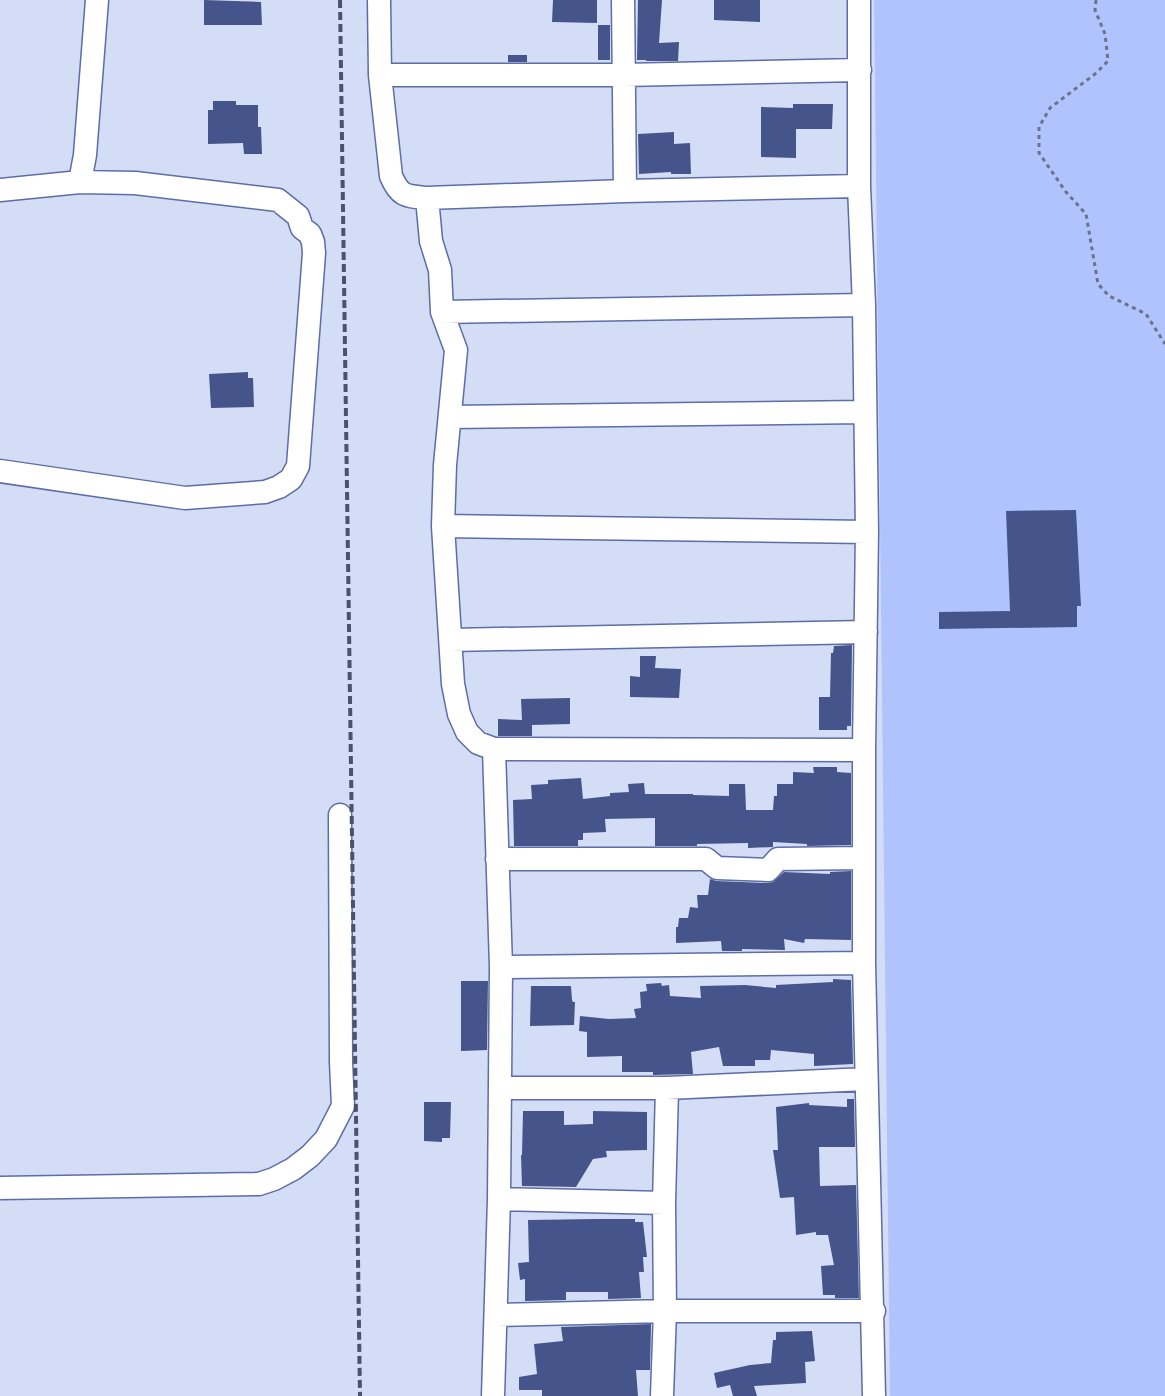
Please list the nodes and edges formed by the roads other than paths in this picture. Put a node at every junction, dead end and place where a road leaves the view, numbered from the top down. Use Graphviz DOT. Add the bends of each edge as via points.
graph roads {
  1 [pos="97,0"];
  2 [pos="379,0"];
  3 [pos="623,0"];
  4 [pos="859,0"];
  5 [pos="860,70"];
  6 [pos="624,74"];
  7 [pos="380,75"];
  8 [pos="80,182"];
  9 [pos="859,186"];
  10 [pos="0,190"];
  11 [pos="624,191"];
  12 [pos="428,198"];
  13 [pos="864,305"];
  14 [pos="442,312"];
  15 [pos="864,412"];
  16 [pos="450,417"];
  17 [pos="0,471"];
  18 [pos="443,526"];
  19 [pos="867,532"];
  20 [pos="866,632"];
  21 [pos="450,640"];
  22 [pos="494,749"];
  23 [pos="864,750"];
  24 [pos="340,815"];
  25 [pos="864,858"];
  26 [pos="498,859"];
  27 [pos="864,963"];
  28 [pos="501,967"];
  29 [pos="866,1079"];
  30 [pos="501,1088"];
  31 [pos="667,1088"];
  32 [pos="0,1188"];
  33 [pos="499,1199"];
  34 [pos="664,1203"];
  35 [pos="665,1311"];
  36 [pos="874,1311"];
  37 [pos="496,1315"];
  38 [pos="493,1396"];
  39 [pos="662,1396"];
  40 [pos="874,1396"];
  1 -- 8 [label="street"];
  2 -- 7 [label="street"];
  3 -- 6 [label="street"];
  4 -- 5 [label="street"];
  5 -- 6 [label="street"];
  5 -- 9 [label="street"];
  6 -- 7 [label="street"];
  6 -- 11 [label="street"];
  7 -- 12 [label="street" via="391,176 396,189 408,196"];
  8 -- 10 [label="street"];
  8 -- 17 [label="street" via="135,183 278,200 298,216 302,228 310,234 314,253 298,466 291,479 265,492 186,498"];
  9 -- 11 [label="street"];
  9 -- 13 [label="street"];
  11 -- 12 [label="street"];
  12 -- 14 [label="street" via="431,242 440,270"];
  13 -- 14 [label="street"];
  13 -- 15 [label="street"];
  14 -- 16 [label="street" via="456,350"];
  15 -- 16 [label="street"];
  15 -- 19 [label="street"];
  16 -- 18 [label="street"];
  18 -- 19 [label="street"];
  18 -- 21 [label="street"];
  19 -- 20 [label="street"];
  20 -- 21 [label="street"];
  20 -- 23 [label="street"];
  21 -- 22 [label="street" via="459,714 472,738"];
  22 -- 23 [label="street"];
  22 -- 26 [label="street"];
  23 -- 25 [label="street"];
  24 -- 32 [label="street" via="343,1106 326,1139 294,1169 259,1184"];
  25 -- 26 [label="street" via="778,858 768,870 717,868 706,859"];
  25 -- 27 [label="street"];
  26 -- 28 [label="street"];
  27 -- 28 [label="street"];
  27 -- 29 [label="street"];
  28 -- 30 [label="street"];
  29 -- 31 [label="street"];
  29 -- 36 [label="street"];
  30 -- 31 [label="street"];
  30 -- 33 [label="street"];
  31 -- 34 [label="street"];
  33 -- 34 [label="street"];
  33 -- 37 [label="street"];
  34 -- 35 [label="street"];
  35 -- 36 [label="street"];
  35 -- 37 [label="street"];
  35 -- 39 [label="street"];
  36 -- 40 [label="street"];
  37 -- 38 [label="street"];
}
